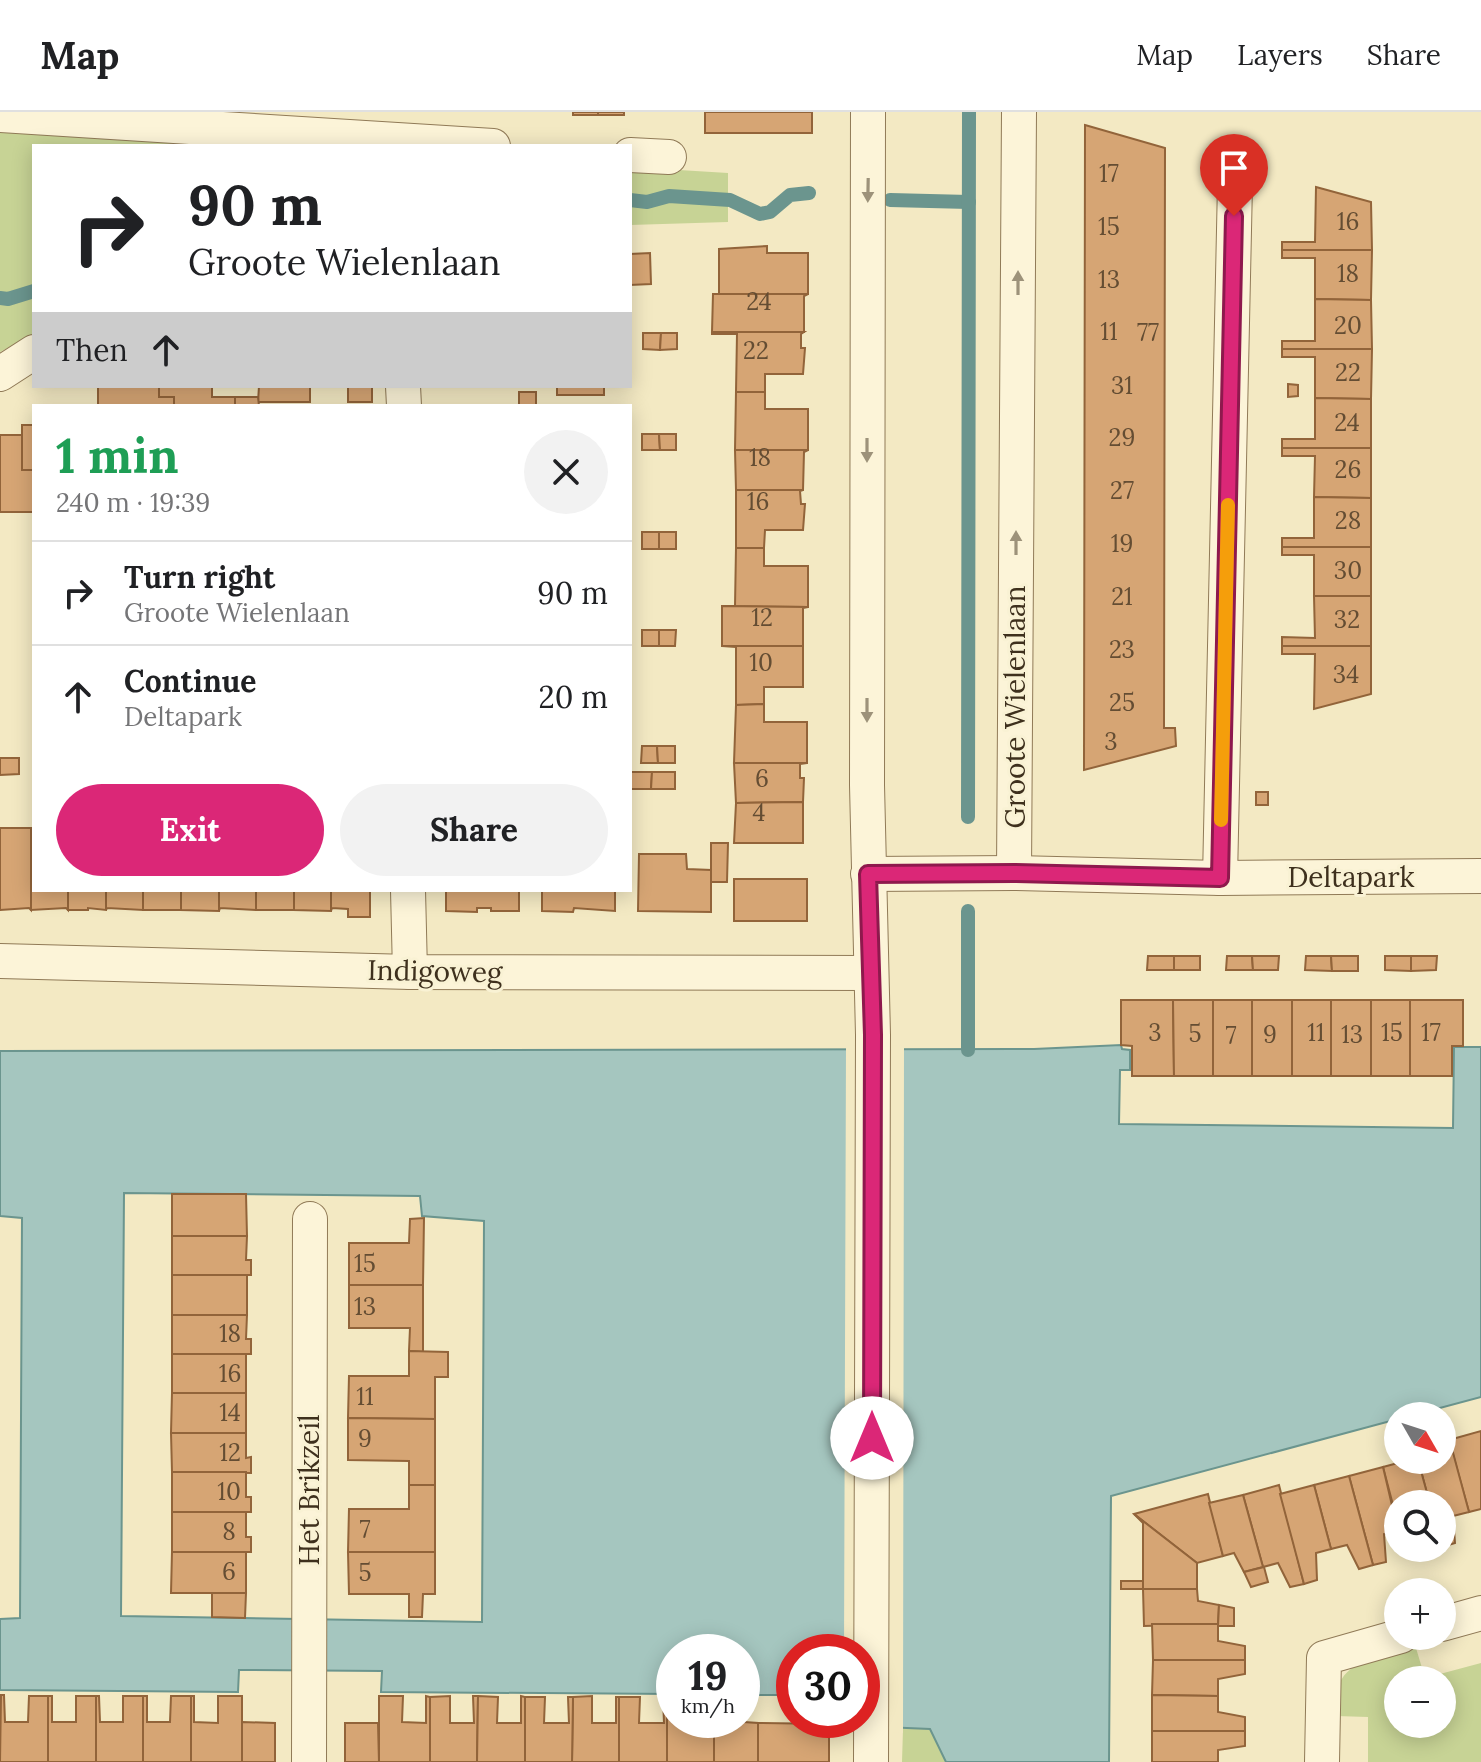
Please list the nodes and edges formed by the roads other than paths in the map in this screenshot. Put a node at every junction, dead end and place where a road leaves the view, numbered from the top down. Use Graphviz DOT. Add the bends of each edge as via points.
graph roads {
  1 [pos="868,112"];
  2 [pos="1019,112"];
  3 [pos="0,115"];
  4 [pos="263,122"];
  5 [pos="474,144"];
  6 [pos="632,155"];
  7 [pos="669,157"];
  8 [pos="1235,184"];
  9 [pos="32,353"];
  10 [pos="0,374"];
  11 [pos="1014,873"];
  12 [pos="868,874"];
  13 [pos="1481,876"];
  14 [pos="1220,878"];
  15 [pos="408,892"];
  16 [pos="0,961"];
  17 [pos="410,972"];
  18 [pos="870,973"];
  19 [pos="310,1219"];
  20 [pos="1481,1613"];
  21 [pos="1456,1620"];
  22 [pos="1384,1641"];
  23 [pos="872,1749"];
  24 [pos="309,1762"];
  25 [pos="1322,1762"];
  1 -- 12 [label="street, one-way"];
  11 -- 2 [label="street, Groote Wielenlaan, one-way"];
  3 -- 4 [label="street"];
  4 -- 5 [label="street"];
  6 -- 7 [label="street"];
  8 -- 14 [label="street"];
  9 -- 10 [label="street"];
  11 -- 12 [label="street"];
  11 -- 14 [label="street, Deltapark"];
  12 -- 18 [label="street"];
  13 -- 14 [label="street, Deltapark"];
  15 -- 17 [label="street"];
  16 -- 17 [label="street, Indigoweg"];
  17 -- 18 [label="street, Indigoweg"];
  18 -- 23 [label="street"];
  19 -- 24 [label="street, Het Brikzeil"];
  20 -- 21 [label="street"];
  22 -- 25 [label="street" via="1324,1658"];
}
